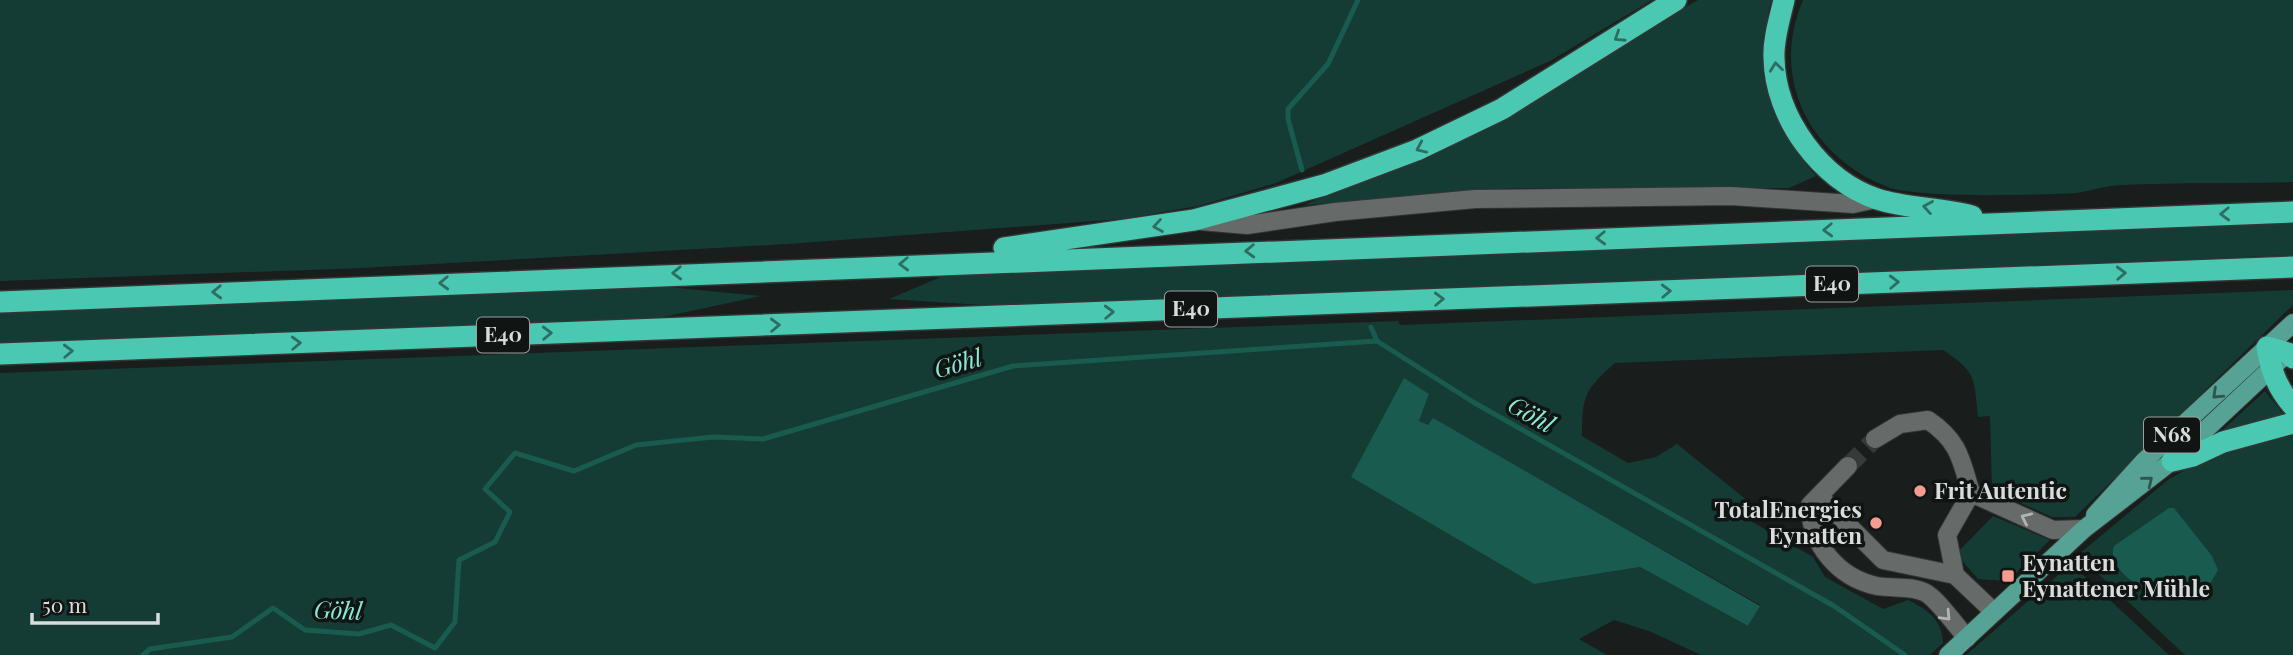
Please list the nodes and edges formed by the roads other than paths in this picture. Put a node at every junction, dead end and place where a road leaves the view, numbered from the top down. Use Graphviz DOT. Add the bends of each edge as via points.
graph roads {
  1 [pos="1676,0"];
  2 [pos="1784,0"];
  3 [pos="1877,198"];
  4 [pos="2293,212"];
  5 [pos="1194,220"];
  6 [pos="1994,223"];
  7 [pos="1038,252"];
  8 [pos="2293,267"];
  9 [pos="0,302"];
  10 [pos="2292,323"];
  11 [pos="2267,347"];
  12 [pos="2291,353"];
  13 [pos="0,354"];
  14 [pos="2270,369"];
  15 [pos="2293,406"];
  16 [pos="2293,423"];
  17 [pos="1875,439"];
  18 [pos="2172,461"];
  19 [pos="1848,466"];
  20 [pos="1971,493"];
  21 [pos="1819,496"];
  22 [pos="2084,529"];
  23 [pos="1955,575"];
  24 [pos="1994,612"];
  25 [pos="1967,638"];
  26 [pos="1948,655"];
  1 -- 5 [label="highway, one-way" via="1502,108 1417,150 1296,194"];
  3 -- 2 [label="highway, one-way" via="1835,177 1806,148 1790,117 1778,87 1774,58"];
  3 -- 5 [label="lane" via="1853,204 1731,197 1475,199 1247,225"];
  6 -- 3 [label="highway, one-way" via="1960,212"];
  4 -- 6 [label="highway, one-way"];
  5 -- 7 [label="highway, one-way"];
  6 -- 7 [label="highway, one-way" via="1318,248"];
  7 -- 9 [label="highway, one-way" via="972,262"];
  13 -- 8 [label="highway, E40, one-way"];
  10 -- 11 [label="main road, N68"];
  11 -- 12 [label="highway"];
  11 -- 14 [label="highway"];
  11 -- 22 [label="main road, N68, one-way" via="2118,487"];
  12 -- 14 [label="main road, N68"];
  14 -- 15 [label="highway"];
  14 -- 18 [label="main road, N68"];
  16 -- 18 [label="highway"];
  17 -- 20 [label="lane" via="1900,424 1928,419 1957,447"];
  22 -- 18 [label="main road, N68, one-way"];
  19 -- 21 [label="lane"];
  22 -- 20 [label="lane, one-way" via="2053,530"];
  20 -- 23 [label="lane" via="1947,535"];
  21 -- 23 [label="lane" via="1883,560"];
  21 -- 25 [label="lane, one-way" via="1810,505 1810,522 1825,554 1847,576 1927,594"];
  22 -- 24 [label="main road, N68"];
  23 -- 24 [label="lane"];
  24 -- 25 [label="main road, N68"];
  25 -- 26 [label="main road, N68"];
}
